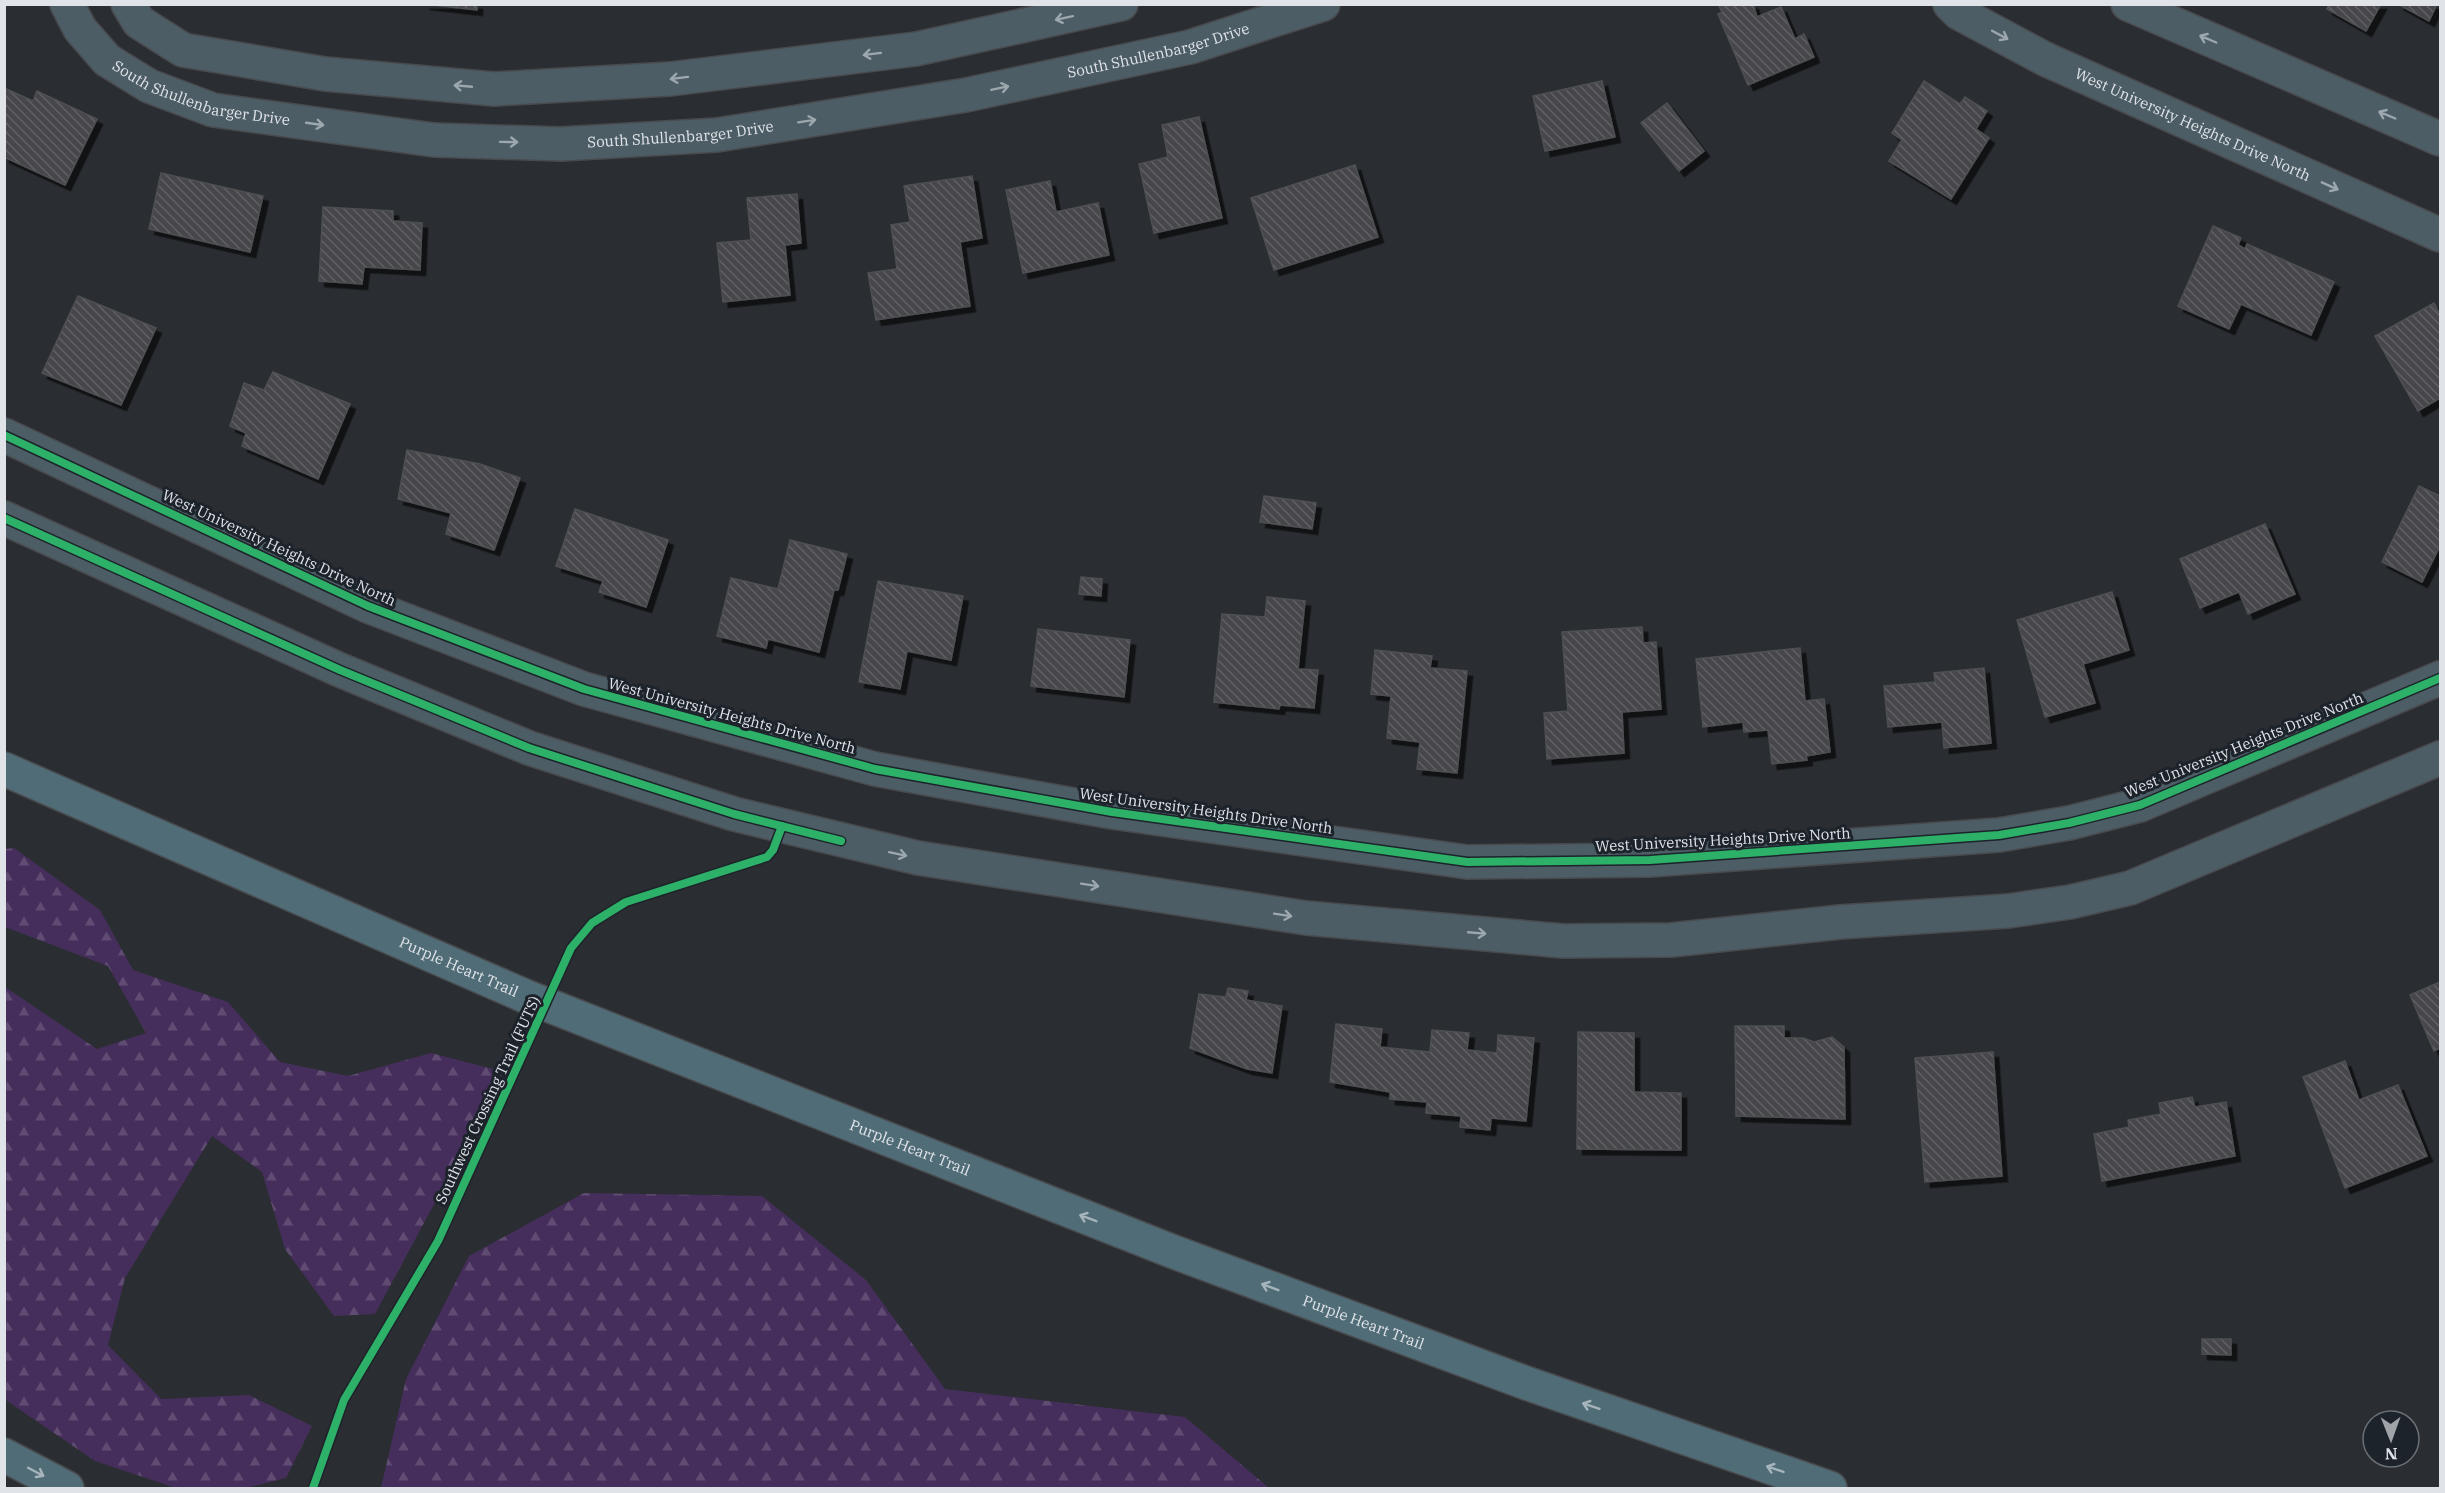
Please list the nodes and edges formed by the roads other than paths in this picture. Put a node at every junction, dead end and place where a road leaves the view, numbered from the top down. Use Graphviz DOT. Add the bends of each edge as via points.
graph roads {
  1 [pos="67,4"];
  2 [pos="128,4"];
  3 [pos="1120,4"];
  4 [pos="1323,4"];
  5 [pos="1950,4"];
  6 [pos="2128,4"];
  7 [pos="2440,139"];
  8 [pos="2440,235"];
  9 [pos="4,435"];
  10 [pos="4,518"];
  11 [pos="2440,678"];
  12 [pos="2440,758"];
  13 [pos="4,769"];
  14 [pos="4,1455"];
  15 [pos="67,1488"];
  16 [pos="1830,1488"];
  1 -- 4 [label="street, South Shullenbarger Drive, one-way" via="80,29 107,60 149,86 213,110 434,140 561,144 717,135 966,95 1190,47"];
  3 -- 2 [label="street, one-way" via="916,49 670,79 494,89 325,74 183,50 139,21"];
  5 -- 8 [label="street, West University Heights Drive North, one-way" via="1959,13 2045,59"];
  7 -- 6 [label="street, one-way"];
  9 -- 11 [label="street, West University Heights Drive North" via="368,606 584,689 875,769 1112,812 1467,862 1650,860 1999,835 2069,823 2140,805"];
  10 -- 12 [label="street, one-way" via="340,670 529,748 734,814 918,858 1306,918 1563,941 1671,940 2060,904 2130,888"];
  16 -- 13 [label="highway, Purple Heart Trail, one-way" via="1526,1383 1207,1264 558,1010"];
  14 -- 15 [label="highway, one-way"];
}
